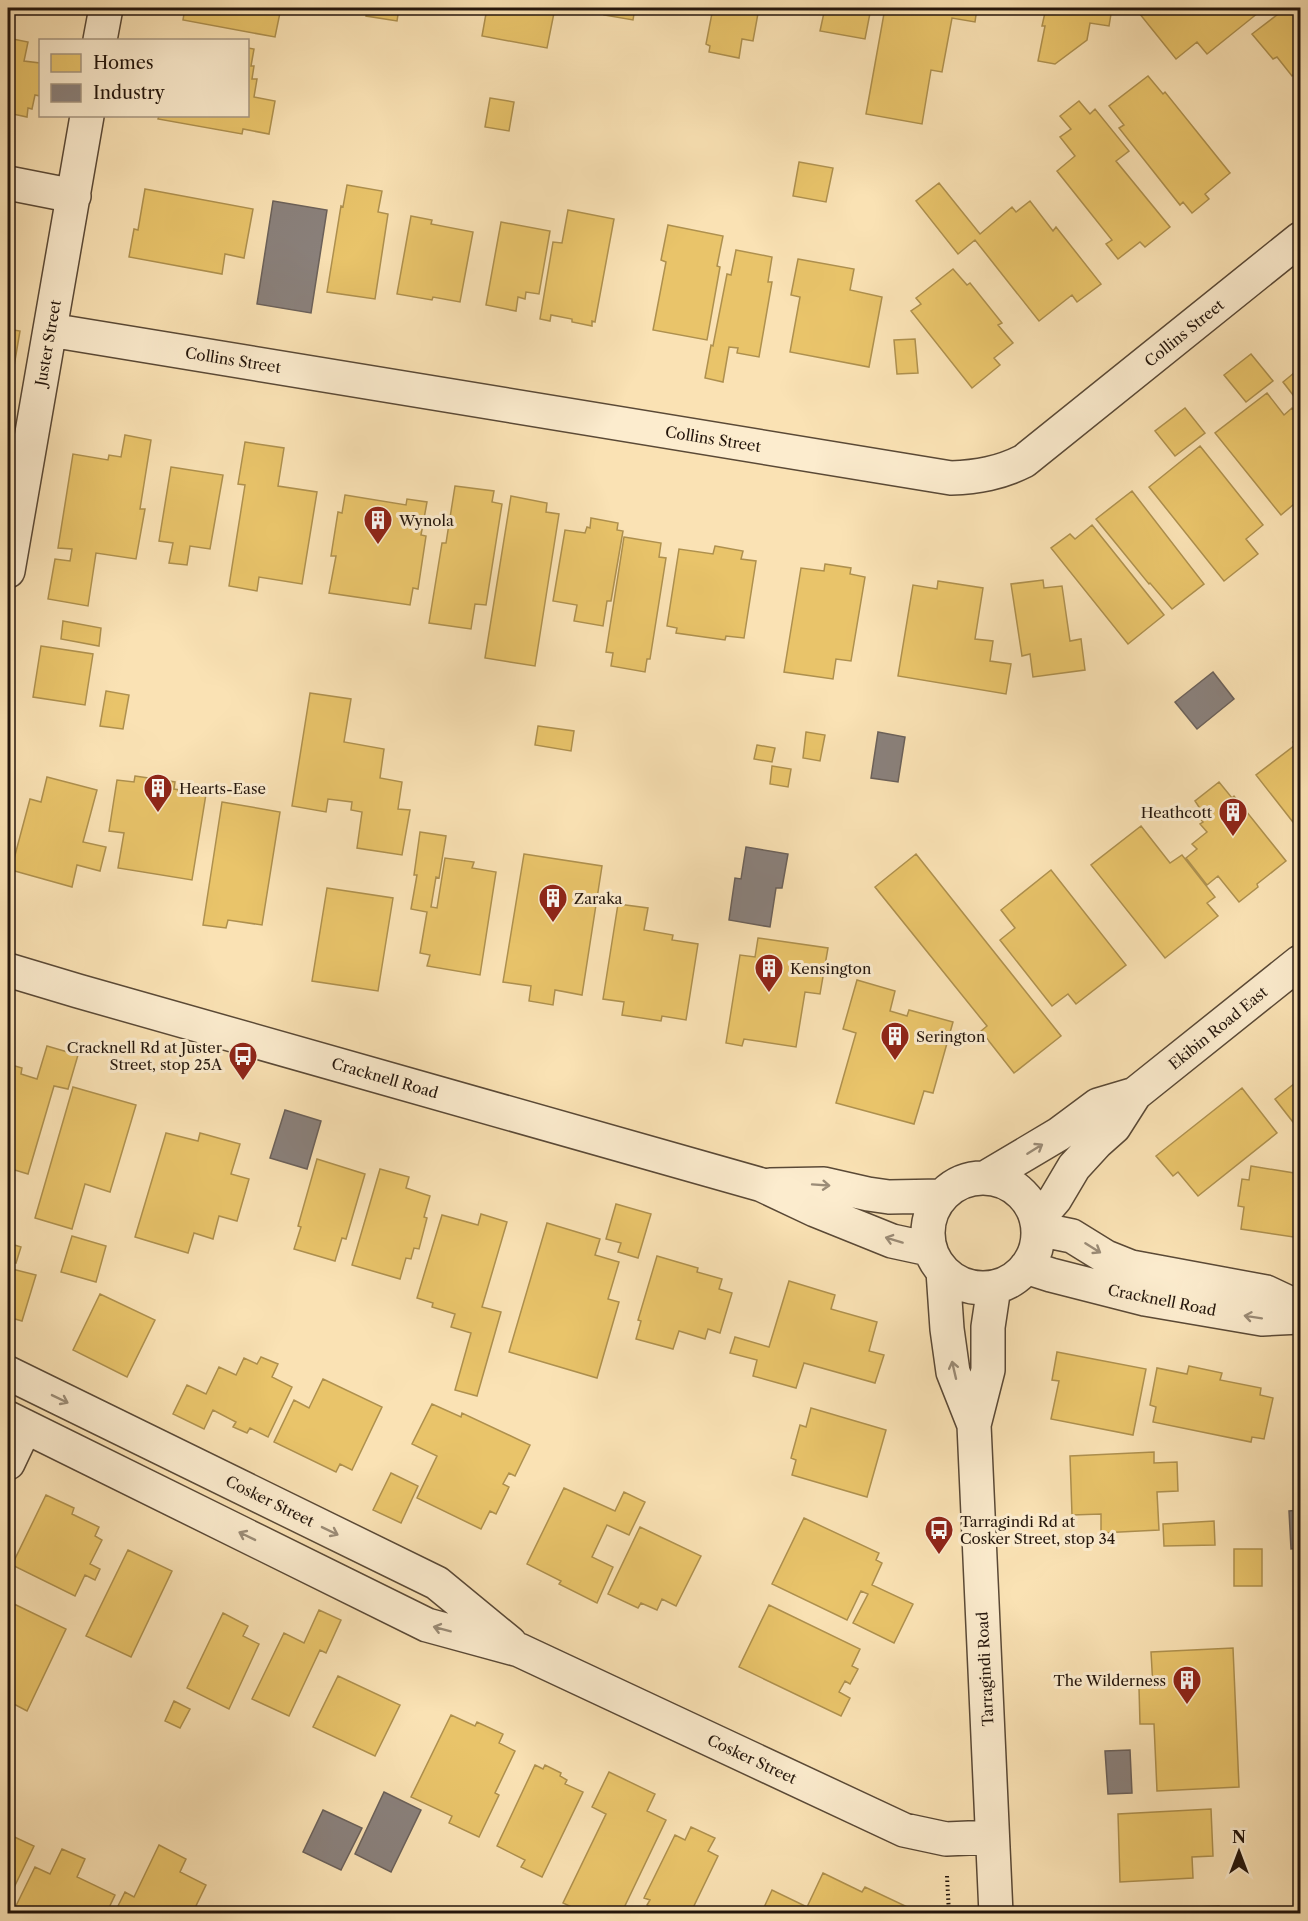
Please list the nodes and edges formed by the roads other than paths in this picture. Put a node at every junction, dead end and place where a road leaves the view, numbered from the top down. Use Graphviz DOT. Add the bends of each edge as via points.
graph roads {
  1 [pos="106,8"];
  2 [pos="100,39"];
  3 [pos="87,117"];
  4 [pos="8,183"];
  5 [pos="74,196"];
  6 [pos="1300,239"];
  7 [pos="50,330"];
  8 [pos="8,571"];
  9 [pos="1300,962"];
  10 [pos="8,970"];
  11 [pos="1135,1094"];
  12 [pos="984,1178"];
  13 [pos="762,1185"];
  14 [pos="942,1196"];
  15 [pos="1038,1224"];
  16 [pos="936,1260"];
  17 [pos="1026,1267"];
  18 [pos="994,1287"];
  19 [pos="1300,1308"];
  20 [pos="1300,1317"];
  21 [pos="8,1374"];
  22 [pos="16,1422"];
  23 [pos="974,1425"];
  24 [pos="8,1463"];
  25 [pos="519,1650"];
  26 [pos="992,1837"];
  27 [pos="996,1914"];
  1 -- 2 [label="street"];
  3 -- 5 [label="street, Juster Street"];
  4 -- 5 [label="street"];
  5 -- 7 [label="street, Juster Street"];
  6 -- 7 [label="street, Collins Street" via="1024,461 988,475 968,477 951,478"];
  7 -- 8 [label="street, Juster Street"];
  9 -- 11 [label="street, Ekibin Road East"];
  10 -- 13 [label="street, Cracknell Road"];
  12 -- 11 [label="street, Ekibin Road East, one-way" via="1059,1134 1098,1105"];
  11 -- 15 [label="street, Ekibin Road East" via="1114,1127 1074,1167"];
  12 -- 14 [label="street" via="969,1179"];
  12 -- 15 [label="street" via="1002,1181 1018,1190 1030,1203"];
  13 -- 14 [label="street, Cracknell Road, one-way" via="824,1184 889,1197"];
  16 -- 13 [label="street, Cracknell Road, one-way"];
  14 -- 16 [label="street" via="932,1211 928,1230"];
  15 -- 17 [label="street" via="1034,1256"];
  15 -- 19 [label="street, Cracknell Road, one-way" via="1072,1236 1131,1267 1266,1292"];
  16 -- 18 [label="street" via="958,1282 976,1288"];
  23 -- 16 [label="street, Tarragindi Road, one-way" via="953,1372"];
  17 -- 18 [label="street" via="1012,1280"];
  20 -- 17 [label="street, Cracknell Road, one-way" via="1262,1318 1145,1299"];
  18 -- 23 [label="street, Tarragindi Road" via="988,1327 988,1370"];
  21 -- 25 [label="street, Cosker Street, one-way" via="437,1583"];
  22 -- 24 [label="street"];
  25 -- 22 [label="street, Cosker Street, one-way" via="427,1625"];
  23 -- 26 [label="street, Tarragindi Road"];
  25 -- 26 [label="street, Cosker Street" via="904,1830 946,1839"];
  26 -- 27 [label="street, Tarragindi Road"];
}
